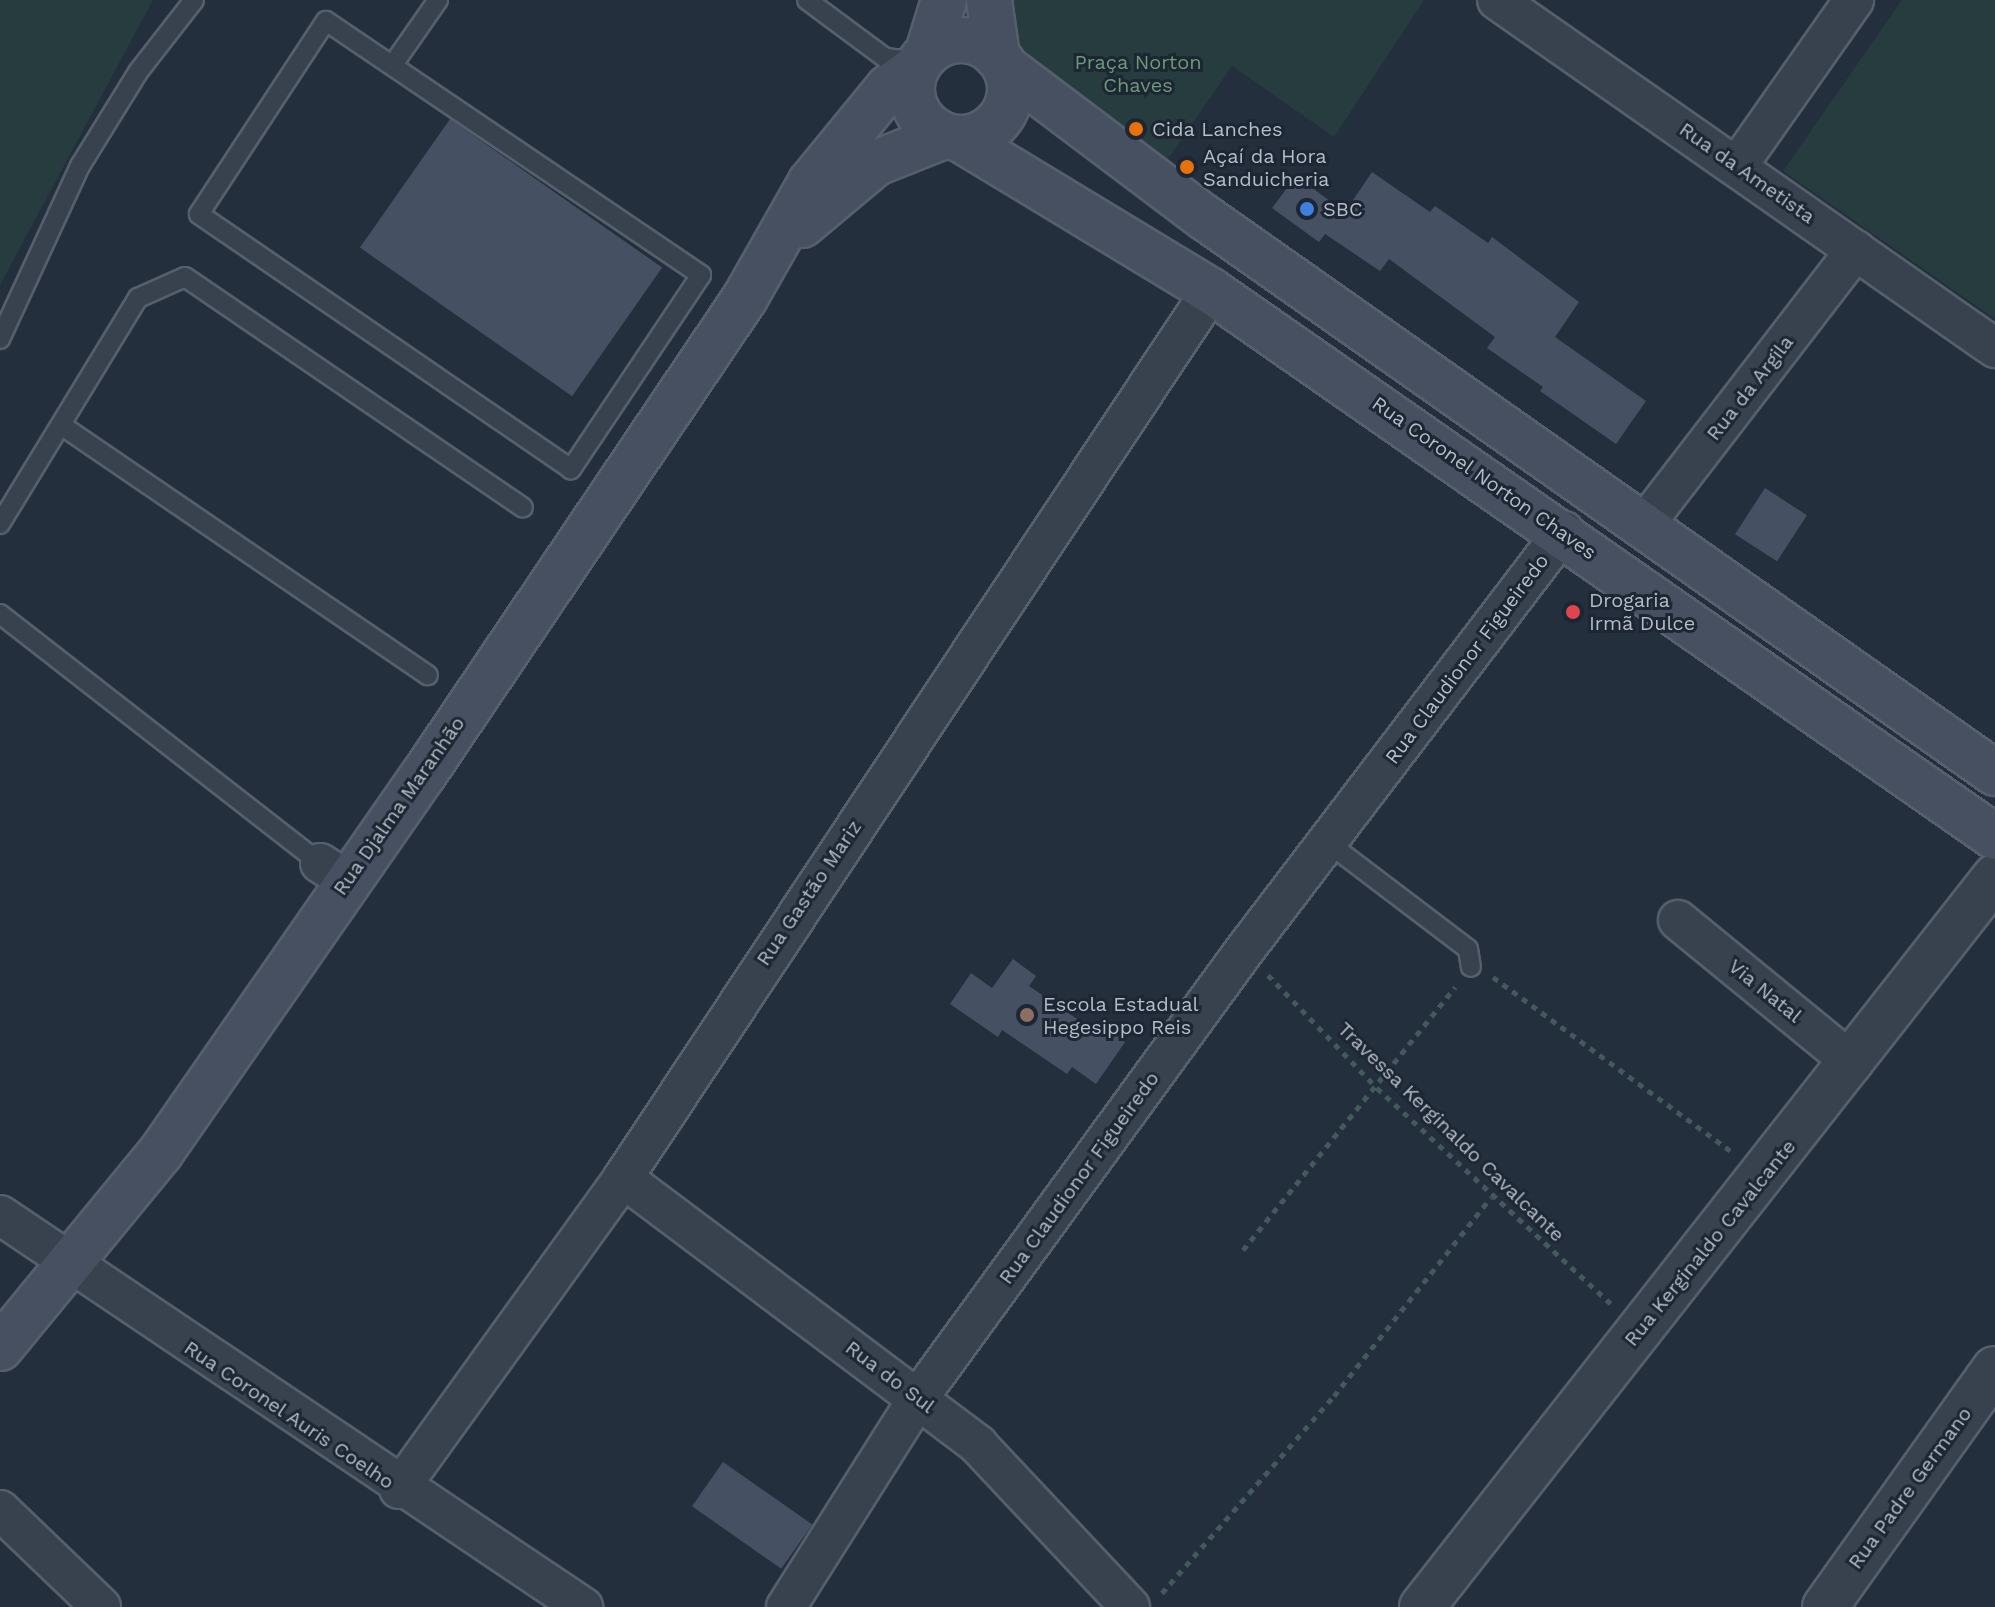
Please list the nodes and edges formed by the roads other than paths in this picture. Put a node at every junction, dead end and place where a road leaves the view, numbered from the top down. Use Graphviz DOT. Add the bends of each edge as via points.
graph roads {
  1 [pos="194,0"];
  2 [pos="438,0"];
  3 [pos="807,0"];
  4 [pos="944,0"];
  5 [pos="989,0"];
  6 [pos="1497,0"];
  7 [pos="1854,0"];
  8 [pos="921,60"];
  9 [pos="1002,62"];
  10 [pos="394,63"];
  11 [pos="952,137"];
  12 [pos="1738,165"];
  13 [pos="777,249"];
  14 [pos="1856,250"];
  15 [pos="1211,291"];
  16 [pos="0,339"];
  17 [pos="1995,348"];
  18 [pos="61,425"];
  19 [pos="523,508"];
  20 [pos="0,524"];
  21 [pos="1644,525"];
  22 [pos="1564,531"];
  23 [pos="0,614"];
  24 [pos="428,675"];
  25 [pos="1885,699"];
  26 [pos="1853,736"];
  27 [pos="1995,773"];
  28 [pos="1995,837"];
  29 [pos="1327,842"];
  30 [pos="333,872"];
  31 [pos="1995,877"];
  32 [pos="1678,920"];
  33 [pos="1472,965"];
  34 [pos="1853,1063"];
  35 [pos="623,1178"];
  36 [pos="0,1215"];
  37 [pos="75,1264"];
  38 [pos="0,1348"];
  39 [pos="1995,1369"];
  40 [pos="919,1397"];
  41 [pos="399,1489"];
  42 [pos="0,1510"];
  43 [pos="1144,1602"];
  44 [pos="101,1607"];
  45 [pos="583,1607"];
  46 [pos="786,1607"];
  47 [pos="1422,1607"];
  48 [pos="1825,1607"];
  1 -- 16 [label="lane" via="147,60 80,166"];
  2 -- 10 [label="lane"];
  3 -- 8 [label="lane" via="885,58"];
  4 -- 8 [label="main road"];
  5 -- 9 [label="main road"];
  6 -- 12 [label="street, Rua da Ametista"];
  7 -- 12 [label="street"];
  8 -- 9 [label="main road" via="970,41"];
  8 -- 11 [label="main road" via="915,108"];
  8 -- 13 [label="main road, Rua Djalma Maranhão" via="888,88 833,151"];
  9 -- 11 [label="main road" via="1009,101 1003,116 982,134"];
  9 -- 21 [label="main road" via="1204,217"];
  10 -- 10 [label="lane" via="701,275 571,469 199,214 326,21"];
  11 -- 13 [label="main road, Rua Djalma Maranhão" via="876,163"];
  11 -- 15 [label="main road, Rua Coronel Norton Chaves"];
  12 -- 14 [label="street, Rua da Ametista"];
  13 -- 30 [label="main road, Rua Djalma Maranhão" via="424,774"];
  14 -- 17 [label="street, Rua da Ametista"];
  14 -- 21 [label="street, Rua da Argila"];
  15 -- 22 [label="main road, Rua Coronel Norton Chaves"];
  15 -- 35 [label="street, Rua Gastão Mariz"];
  18 -- 19 [label="lane" via="138,298 185,277"];
  18 -- 20 [label="lane"];
  18 -- 24 [label="lane"];
  21 -- 25 [label="main road"];
  22 -- 26 [label="main road, Rua Coronel Norton Chaves"];
  22 -- 29 [label="street, Rua Claudionor Figueiredo"];
  23 -- 30 [label="lane"];
  25 -- 26 [label="main road" via="1862,692 1851,697 1843,718"];
  25 -- 27 [label="main road"];
  26 -- 28 [label="main road, Rua Coronel Norton Chaves"];
  29 -- 33 [label="lane" via="1468,949"];
  29 -- 40 [label="street, Rua Claudionor Figueiredo"];
  30 -- 37 [label="main road, Rua Djalma Maranhão" via="161,1152"];
  31 -- 34 [label="street, Rua Kerginaldo Cavalcante"];
  32 -- 34 [label="street, Via Natal"];
  34 -- 47 [label="street, Rua Kerginaldo Cavalcante"];
  35 -- 40 [label="street, Rua do Sul"];
  35 -- 41 [label="street, Rua Gastão Mariz"];
  36 -- 37 [label="street, Rua Coronel Auris Coelho"];
  37 -- 38 [label="main road, Rua Djalma Maranhão"];
  37 -- 41 [label="street, Rua Coronel Auris Coelho"];
  39 -- 48 [label="street, Rua Padre Germano"];
  40 -- 43 [label="street, Rua do Sul" via="978,1445"];
  40 -- 46 [label="street, Rua Claudionor Figueiredo"];
  41 -- 45 [label="street, Rua Coronel Auris Coelho"];
  42 -- 44 [label="street"];
}
